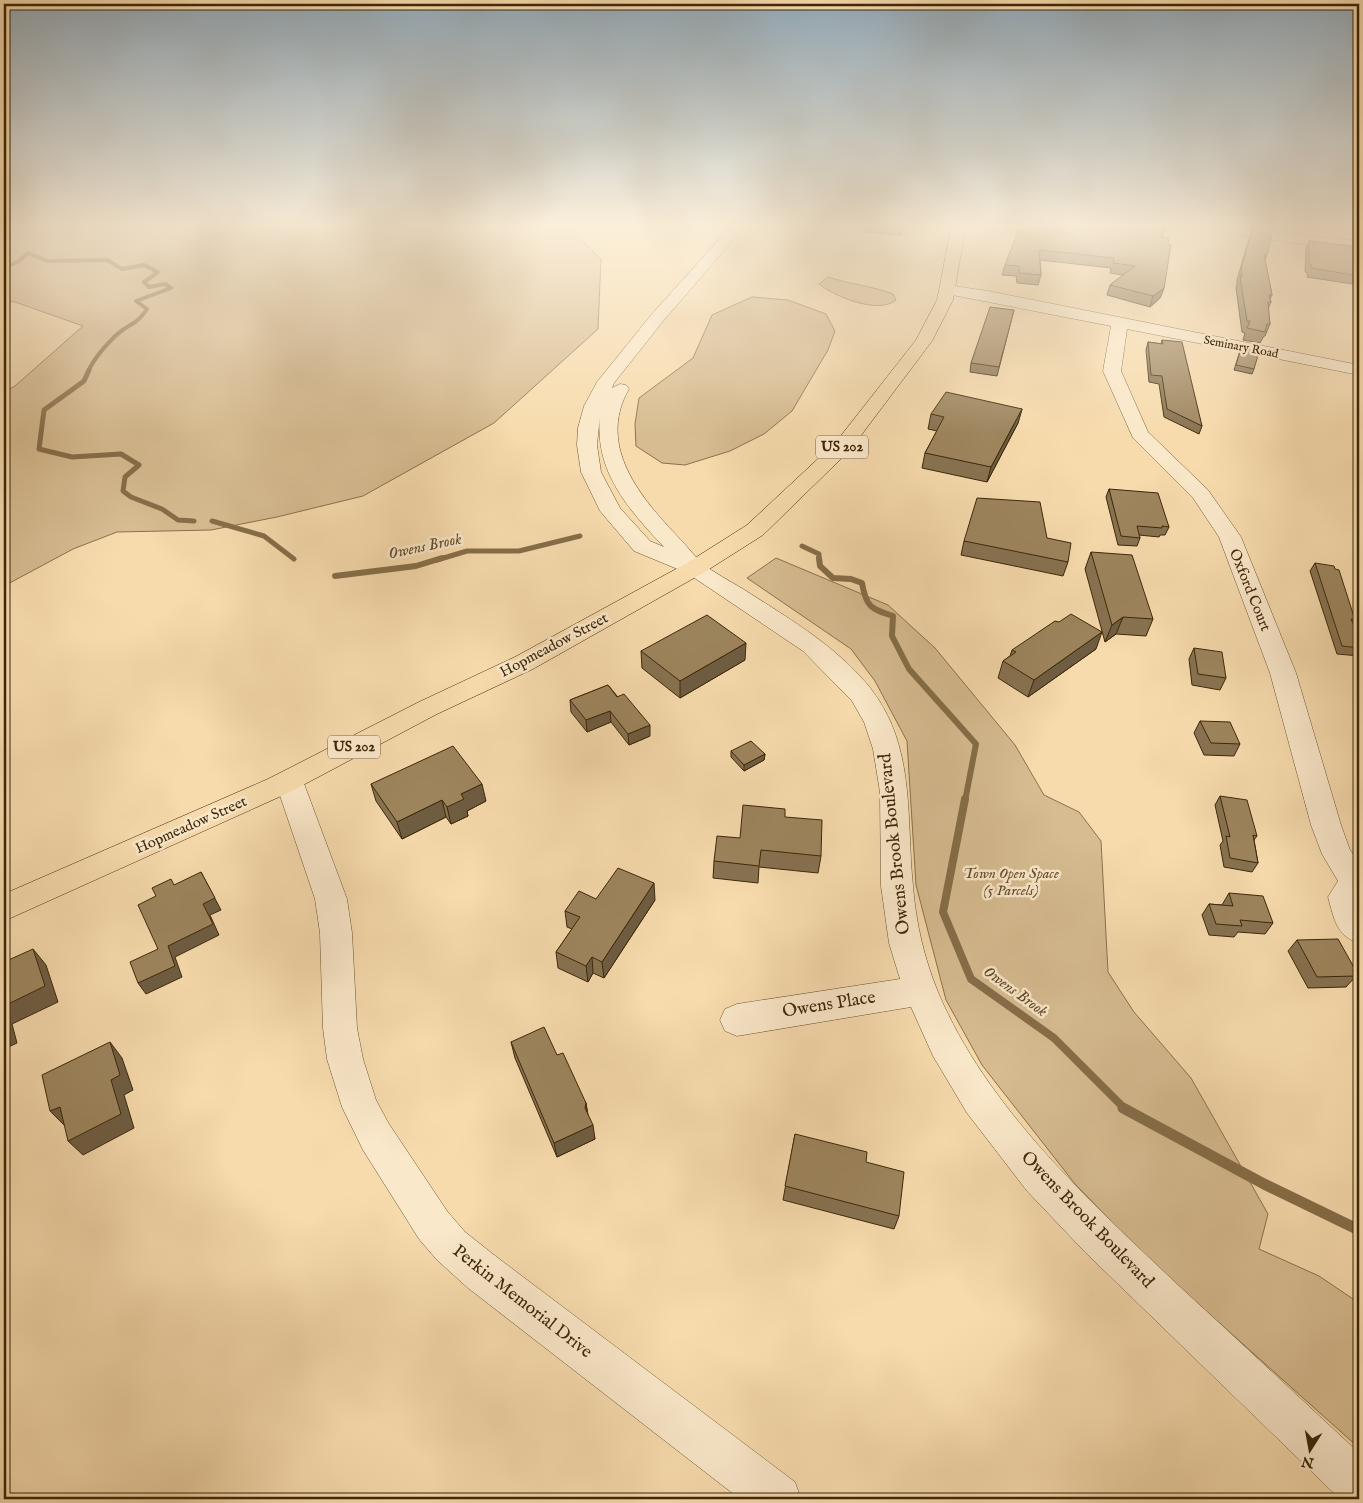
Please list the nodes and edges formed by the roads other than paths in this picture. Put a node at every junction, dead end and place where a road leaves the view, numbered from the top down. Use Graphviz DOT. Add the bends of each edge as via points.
graph roads {
  1 [pos="678,294"];
  2 [pos="696,294"];
  3 [pos="945,294"];
  4 [pos="975,294"];
  5 [pos="1120,323"];
  6 [pos="1359,370"];
  7 [pos="695,568"];
  8 [pos="289,781"];
  9 [pos="1357,882"];
  10 [pos="4,908"];
  11 [pos="1359,930"];
  12 [pos="921,991"];
  13 [pos="738,1020"];
  14 [pos="1359,1485"];
  15 [pos="778,1499"];
  1 -- 7 [label="street" via="606,382 593,406 587,445 591,472 611,511 642,546"];
  2 -- 7 [label="street" via="623,384 610,410 608,432 610,453 636,504"];
  3 -- 7 [label="highway, Hopmeadow Street / US 202" via="924,341 842,446 755,530"];
  4 -- 5 [label="street, Seminary Road"];
  5 -- 6 [label="street, Seminary Road"];
  5 -- 9 [label="street, Oxford Court" via="1112,371 1140,434 1200,494 1230,537 1283,673 1326,825 1337,854"];
  7 -- 8 [label="highway, Hopmeadow Street / US 202" via="524,663 428,708"];
  7 -- 12 [label="street, Owens Brook Boulevard" via="812,645 862,696 877,722 888,750 894,792 897,886 905,942"];
  8 -- 10 [label="highway, Hopmeadow Street / US 202"];
  8 -- 15 [label="street, Perkin Memorial Drive" via="330,899 336,933 340,1028 345,1059 360,1107 434,1225 451,1246 483,1273"];
  9 -- 11 [label="street, Oxford Court" via="1344,897 1351,921"];
  12 -- 13 [label="street, Owens Place"];
  12 -- 14 [label="street, Owens Brook Boulevard" via="945,1045 980,1101 1041,1177 1099,1238"];
}
